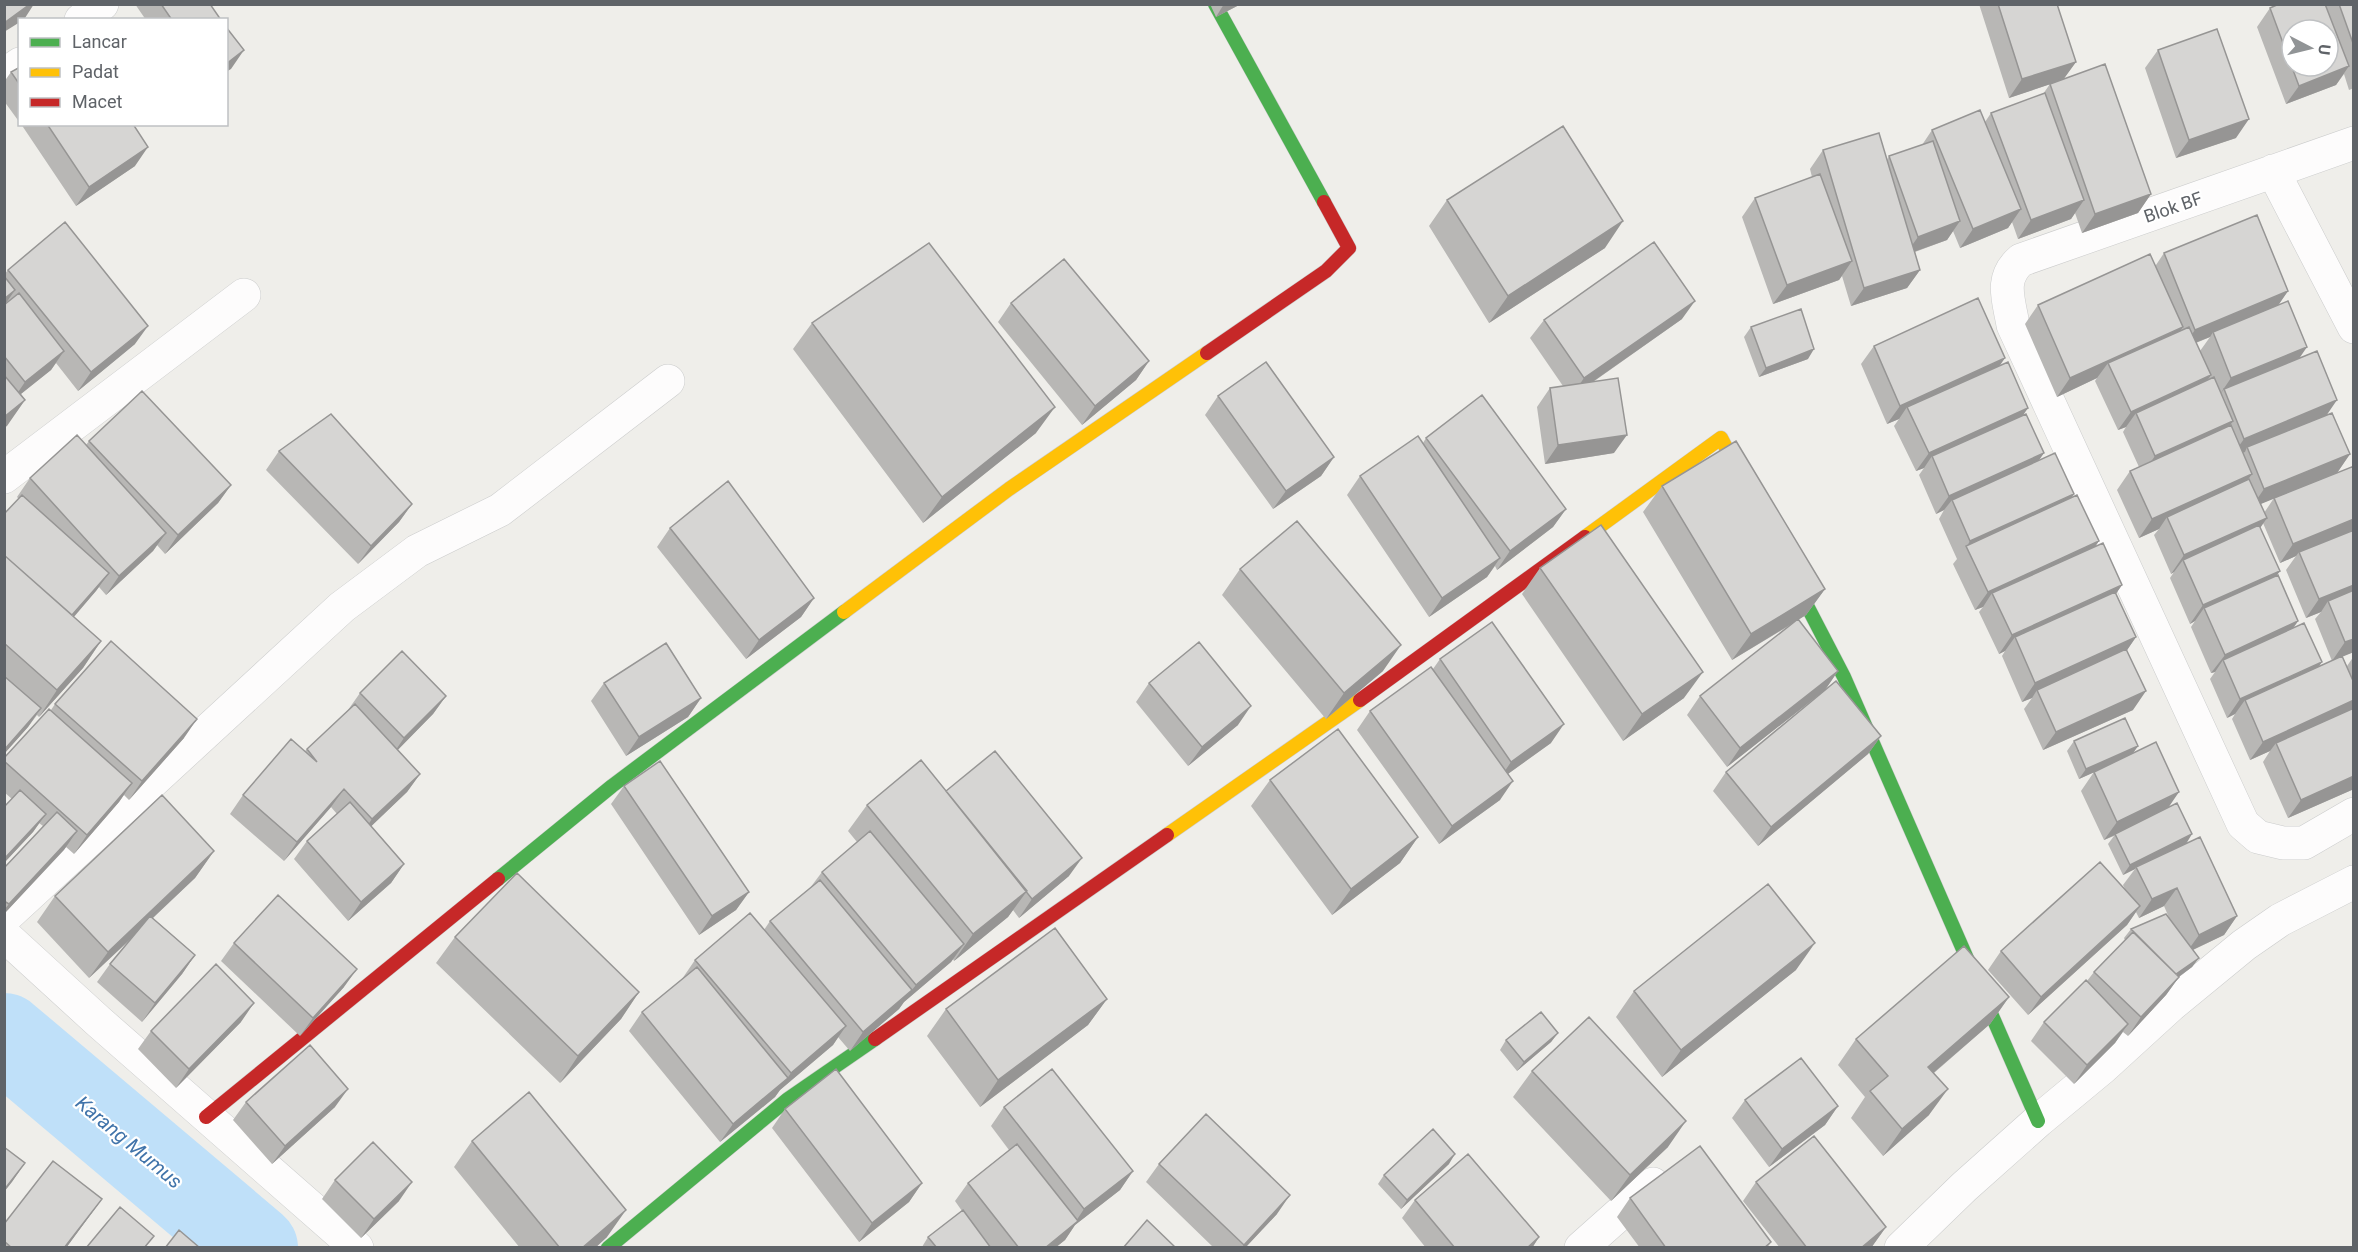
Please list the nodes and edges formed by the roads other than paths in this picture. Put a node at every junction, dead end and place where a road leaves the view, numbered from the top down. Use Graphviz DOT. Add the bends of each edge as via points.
graph roads {
  1 [pos="102,4"];
  2 [pos="1215,4"];
  3 [pos="84,18"];
  4 [pos="18,65"];
  5 [pos="4,75"];
  6 [pos="2354,143"];
  7 [pos="2273,171"];
  8 [pos="244,295"];
  9 [pos="2354,327"];
  10 [pos="668,381"];
  11 [pos="4,477"];
  12 [pos="1753,501"];
  13 [pos="1785,563"];
  14 [pos="2354,814"];
  15 [pos="2354,882"];
  16 [pos="4,918"];
  17 [pos="4,935"];
  18 [pos="206,1117"];
  19 [pos="2038,1121"];
  20 [pos="1676,1164"];
  21 [pos="357,1248"];
  22 [pos="608,1248"];
  23 [pos="1581,1248"];
  24 [pos="1901,1248"];
  1 -- 3 [label="street"];
  2 -- 18 [label="street" via="1349,248 1326,271 1009,489 612,786"];
  4 -- 5 [label="street"];
  6 -- 7 [label="street, Blok BF"];
  7 -- 9 [label="street"];
  7 -- 14 [label="street, Blok BF" via="2021,260 2011,269 2006,285 2013,325 2243,824 2258,837 2304,843"];
  8 -- 11 [label="street"];
  10 -- 16 [label="street" via="500,510 417,551 342,608"];
  12 -- 22 [label="street" via="1721,438 1315,732 788,1099"];
  13 -- 19 [label="street" via="1844,677"];
  15 -- 19 [label="street" via="2280,920 2244,945"];
  17 -- 18 [label="street"];
  18 -- 21 [label="street"];
  19 -- 24 [label="street"];
  20 -- 23 [label="street"];
}
